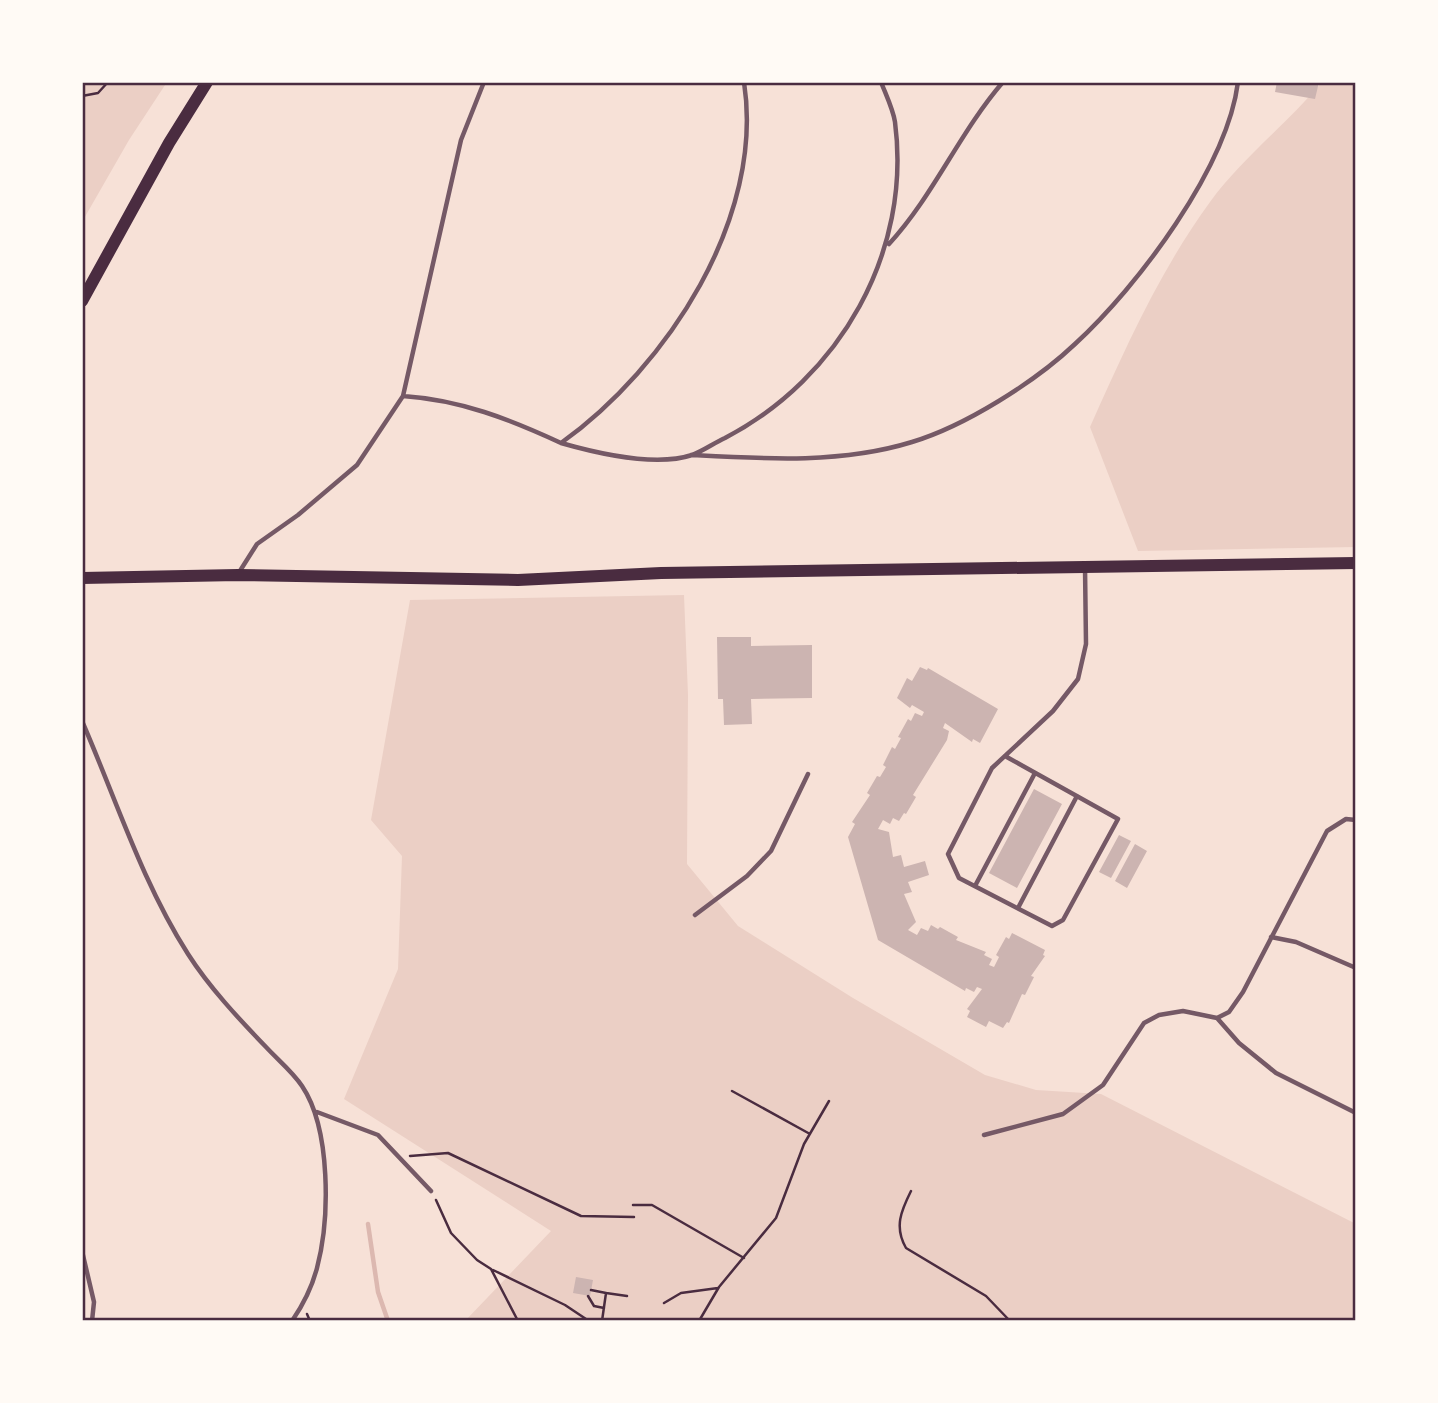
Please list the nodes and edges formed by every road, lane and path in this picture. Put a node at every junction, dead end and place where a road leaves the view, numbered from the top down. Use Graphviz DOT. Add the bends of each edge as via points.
graph roads {
  1 [pos="108,82"];
  2 [pos="207,82"];
  3 [pos="484,82"];
  4 [pos="744,82"];
  5 [pos="881,82"];
  6 [pos="1003,82"];
  7 [pos="1238,82"];
  8 [pos="82,96"];
  9 [pos="888,245"];
  10 [pos="82,301"];
  11 [pos="403,396"];
  12 [pos="561,443"];
  13 [pos="691,455"];
  14 [pos="1356,563"];
  15 [pos="1084,566"];
  16 [pos="238,575"];
  17 [pos="82,578"];
  18 [pos="82,721"];
  19 [pos="1005,756"];
  20 [pos="1035,773"];
  21 [pos="808,774"];
  22 [pos="1077,796"];
  23 [pos="1356,820"];
  24 [pos="975,886"];
  25 [pos="1018,908"];
  26 [pos="695,915"];
  27 [pos="1271,937"];
  28 [pos="1356,968"];
  29 [pos="1217,1018"];
  30 [pos="732,1091"];
  31 [pos="829,1101"];
  32 [pos="316,1111"];
  33 [pos="1356,1113"];
  34 [pos="810,1134"];
  35 [pos="984,1135"];
  36 [pos="400,1157"];
  37 [pos="431,1191"];
  38 [pos="911,1191"];
  39 [pos="634,1205"];
  40 [pos="634,1217"];
  41 [pos="82,1251"];
  42 [pos="744,1258"];
  43 [pos="491,1269"];
  44 [pos="718,1289"];
  45 [pos="591,1290"];
  46 [pos="606,1293"];
  47 [pos="588,1296"];
  48 [pos="627,1296"];
  49 [pos="664,1303"];
  50 [pos="604,1308"];
  51 [pos="676,1320"];
  52 [pos="92,1321"];
  53 [pos="292,1321"];
  54 [pos="518,1321"];
  55 [pos="589,1321"];
  56 [pos="601,1321"];
  57 [pos="698,1321"];
  58 [pos="1010,1321"];
  1 -- 8 [label="path" via="98,93"];
  2 -- 10 [label="main road"];
  3 -- 11 [label="lane" via="461,140"];
  4 -- 12 [label="lane" via="745,145 738,190 713,256 691,299 645,367 620,396"];
  5 -- 9 [label="lane" via="895,119 897,159"];
  6 -- 9 [label="lane" via="981,107 916,214"];
  7 -- 13 [label="lane" via="1211,165 1184,213 1074,345 1016,388 967,420 912,442 841,456"];
  9 -- 13 [label="lane" via="847,327 811,375 758,421"];
  11 -- 12 [label="lane" via="466,404"];
  11 -- 16 [label="lane" via="357,465 257,544"];
  12 -- 13 [label="lane" via="598,454"];
  14 -- 15 [label="main road"];
  15 -- 16 [label="main road" via="518,580"];
  15 -- 19 [label="lane" via="1086,645 1078,679 1053,712"];
  16 -- 17 [label="main road"];
  18 -- 32 [label="lane" via="145,878 188,954 302,1085"];
  19 -- 20 [label="lane"];
  19 -- 24 [label="lane" via="992,768 948,854 959,878"];
  20 -- 22 [label="lane"];
  20 -- 24 [label="lane"];
  21 -- 26 [label="lane" via="771,851 747,876"];
  22 -- 25 [label="lane"];
  22 -- 25 [label="lane" via="1118,819 1063,920 1052,926"];
  23 -- 27 [label="lane" via="1346,819 1327,831"];
  24 -- 25 [label="lane"];
  27 -- 28 [label="lane" via="1296,942"];
  27 -- 29 [label="lane" via="1243,992 1229,1012"];
  29 -- 33 [label="lane" via="1276,1073"];
  29 -- 35 [label="lane" via="1183,1011 1159,1015 1144,1023 1103,1085 1063,1114"];
  30 -- 34 [label="path"];
  31 -- 34 [label="path"];
  32 -- 36 [label="lane" via="378,1136"];
  32 -- 53 [label="lane" via="324,1161 323,1226 317,1268"];
  34 -- 42 [label="path" via="776,1218"];
  36 -- 37 [label="lane"];
  36 -- 40 [label="path" via="448,1153 580,1216"];
  37 -- 43 [label="path" via="451,1233"];
  38 -- 58 [label="path" via="899,1221 906,1248 986,1296"];
  39 -- 42 [label="path" via="652,1205"];
  41 -- 52 [label="lane" via="94,1302"];
  42 -- 44 [label="path"];
  43 -- 54 [label="path"];
  43 -- 55 [label="path"];
  44 -- 49 [label="path" via="681,1293"];
  44 -- 57 [label="path"];
  45 -- 46 [label="path"];
  46 -- 48 [label="path"];
  46 -- 50 [label="path"];
  47 -- 50 [label="path" via="594,1306"];
  50 -- 56 [label="path"];
  51 -- 57 [label="path"];
}
